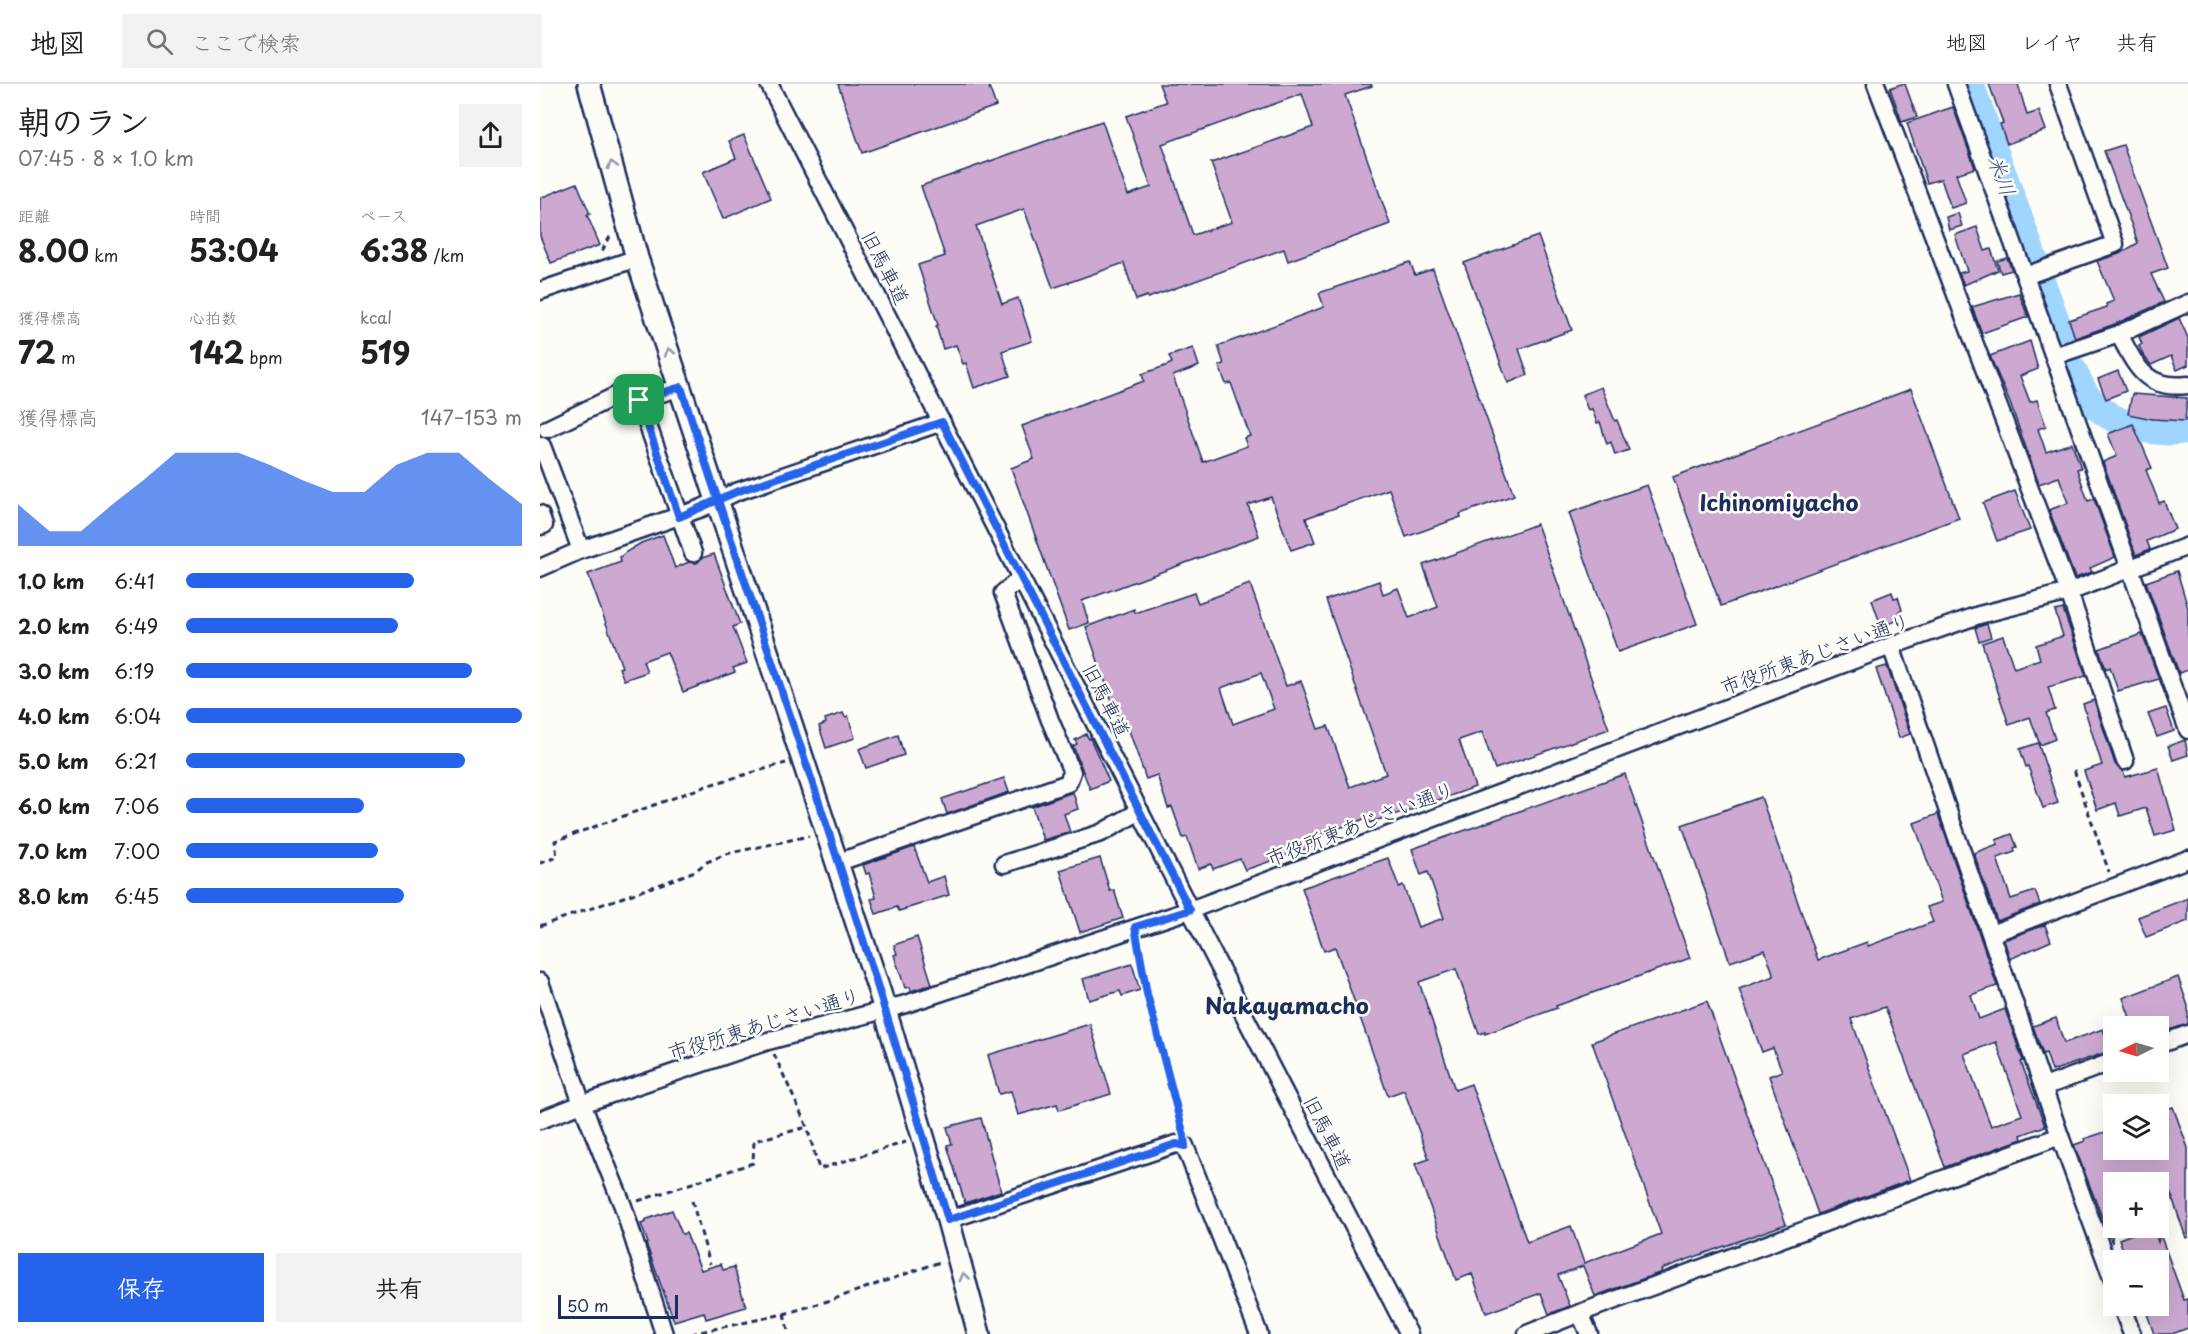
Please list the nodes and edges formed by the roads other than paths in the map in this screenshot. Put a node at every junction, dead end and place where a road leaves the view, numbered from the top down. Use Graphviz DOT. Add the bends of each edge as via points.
graph roads {
  1 [pos="590,84"];
  2 [pos="769,84"];
  3 [pos="1876,84"];
  4 [pos="1956,84"];
  5 [pos="2058,84"];
  6 [pos="637,258"];
  7 [pos="2025,276"];
  8 [pos="540,291"];
  9 [pos="2188,303"];
  10 [pos="2119,334"];
  11 [pos="2054,356"];
  12 [pos="2188,386"];
  13 [pos="681,387"];
  14 [pos="639,400"];
  15 [pos="942,422"];
  16 [pos="543,426"];
  17 [pos="541,446"];
  18 [pos="717,501"];
  19 [pos="540,514"];
  20 [pos="679,517"];
  21 [pos="540,526"];
  22 [pos="2188,546"];
  23 [pos="582,550"];
  24 [pos="693,553"];
  25 [pos="540,568"];
  26 [pos="2130,568"];
  27 [pos="1021,578"];
  28 [pos="2069,592"];
  29 [pos="1891,646"];
  30 [pos="2188,730"];
  31 [pos="2125,761"];
  32 [pos="1140,811"];
  33 [pos="2188,859"];
  34 [pos="838,862"];
  35 [pos="1004,864"];
  36 [pos="1190,910"];
  37 [pos="1991,934"];
  38 [pos="540,982"];
  39 [pos="885,1009"];
  40 [pos="2188,1034"];
  41 [pos="2169,1041"];
  42 [pos="2103,1065"];
  43 [pos="2044,1087"];
  44 [pos="582,1104"];
  45 [pos="540,1120"];
  46 [pos="2060,1136"];
  47 [pos="948,1220"];
  48 [pos="2103,1253"];
  49 [pos="1580,1313"];
  50 [pos="2125,1316"];
  51 [pos="664,1334"];
  52 [pos="979,1334"];
  53 [pos="1259,1334"];
  54 [pos="1409,1334"];
  55 [pos="1527,1334"];
  56 [pos="1589,1334"];
  57 [pos="2132,1334"];
  6 -- 1 [label="main road, one-way"];
  2 -- 15 [label="street, 旧馬車道"];
  3 -- 28 [label="street"];
  4 -- 7 [label="street"];
  5 -- 7 [label="street" via="2115,244"];
  6 -- 8 [label="street"];
  13 -- 6 [label="main road, one-way"];
  7 -- 11 [label="street"];
  9 -- 10 [label="street"];
  10 -- 11 [label="street"];
  10 -- 12 [label="street" via="2144,374 2162,383"];
  11 -- 26 [label="street"];
  13 -- 14 [label="street"];
  13 -- 18 [label="main road"];
  14 -- 16 [label="street" via="632,388"];
  14 -- 20 [label="street"];
  15 -- 18 [label="street"];
  15 -- 27 [label="street, 旧馬車道"];
  16 -- 17 [label="street" via="547,440"];
  17 -- 23 [label="street"];
  18 -- 20 [label="street"];
  18 -- 34 [label="main road"];
  19 -- 21 [label="street" via="544,525"];
  20 -- 23 [label="street"];
  20 -- 24 [label="street"];
  22 -- 26 [label="street, 市役所東あじさい通り"];
  23 -- 25 [label="street"];
  26 -- 28 [label="street, 市役所東あじさい通り"];
  26 -- 30 [label="street"];
  27 -- 32 [label="street, 旧馬車道"];
  27 -- 34 [label="street" via="1003,593 1072,772 1068,783"];
  28 -- 29 [label="street, 市役所東あじさい通り" via="1979,615"];
  28 -- 31 [label="street"];
  29 -- 36 [label="street, 市役所東あじさい通り"];
  29 -- 37 [label="street"];
  32 -- 35 [label="street" via="1101,833"];
  32 -- 36 [label="street, 旧馬車道"];
  33 -- 37 [label="street"];
  34 -- 39 [label="main road"];
  36 -- 39 [label="street, 市役所東あじさい通り"];
  36 -- 54 [label="street, 旧馬車道"];
  37 -- 43 [label="street"];
  38 -- 44 [label="street"];
  39 -- 44 [label="street, 市役所東あじさい通り" via="768,1041"];
  39 -- 47 [label="main road"];
  40 -- 41 [label="street"];
  42 -- 43 [label="street"];
  43 -- 46 [label="street"];
  44 -- 45 [label="street, 市役所東あじさい通り"];
  44 -- 51 [label="street" via="622,1206"];
  46 -- 48 [label="street"];
  46 -- 49 [label="street"];
  52 -- 47 [label="main road, one-way"];
  47 -- 53 [label="street" via="1176,1144 1185,1146"];
  49 -- 55 [label="street"];
  49 -- 56 [label="street"];
  50 -- 57 [label="street"];
}
